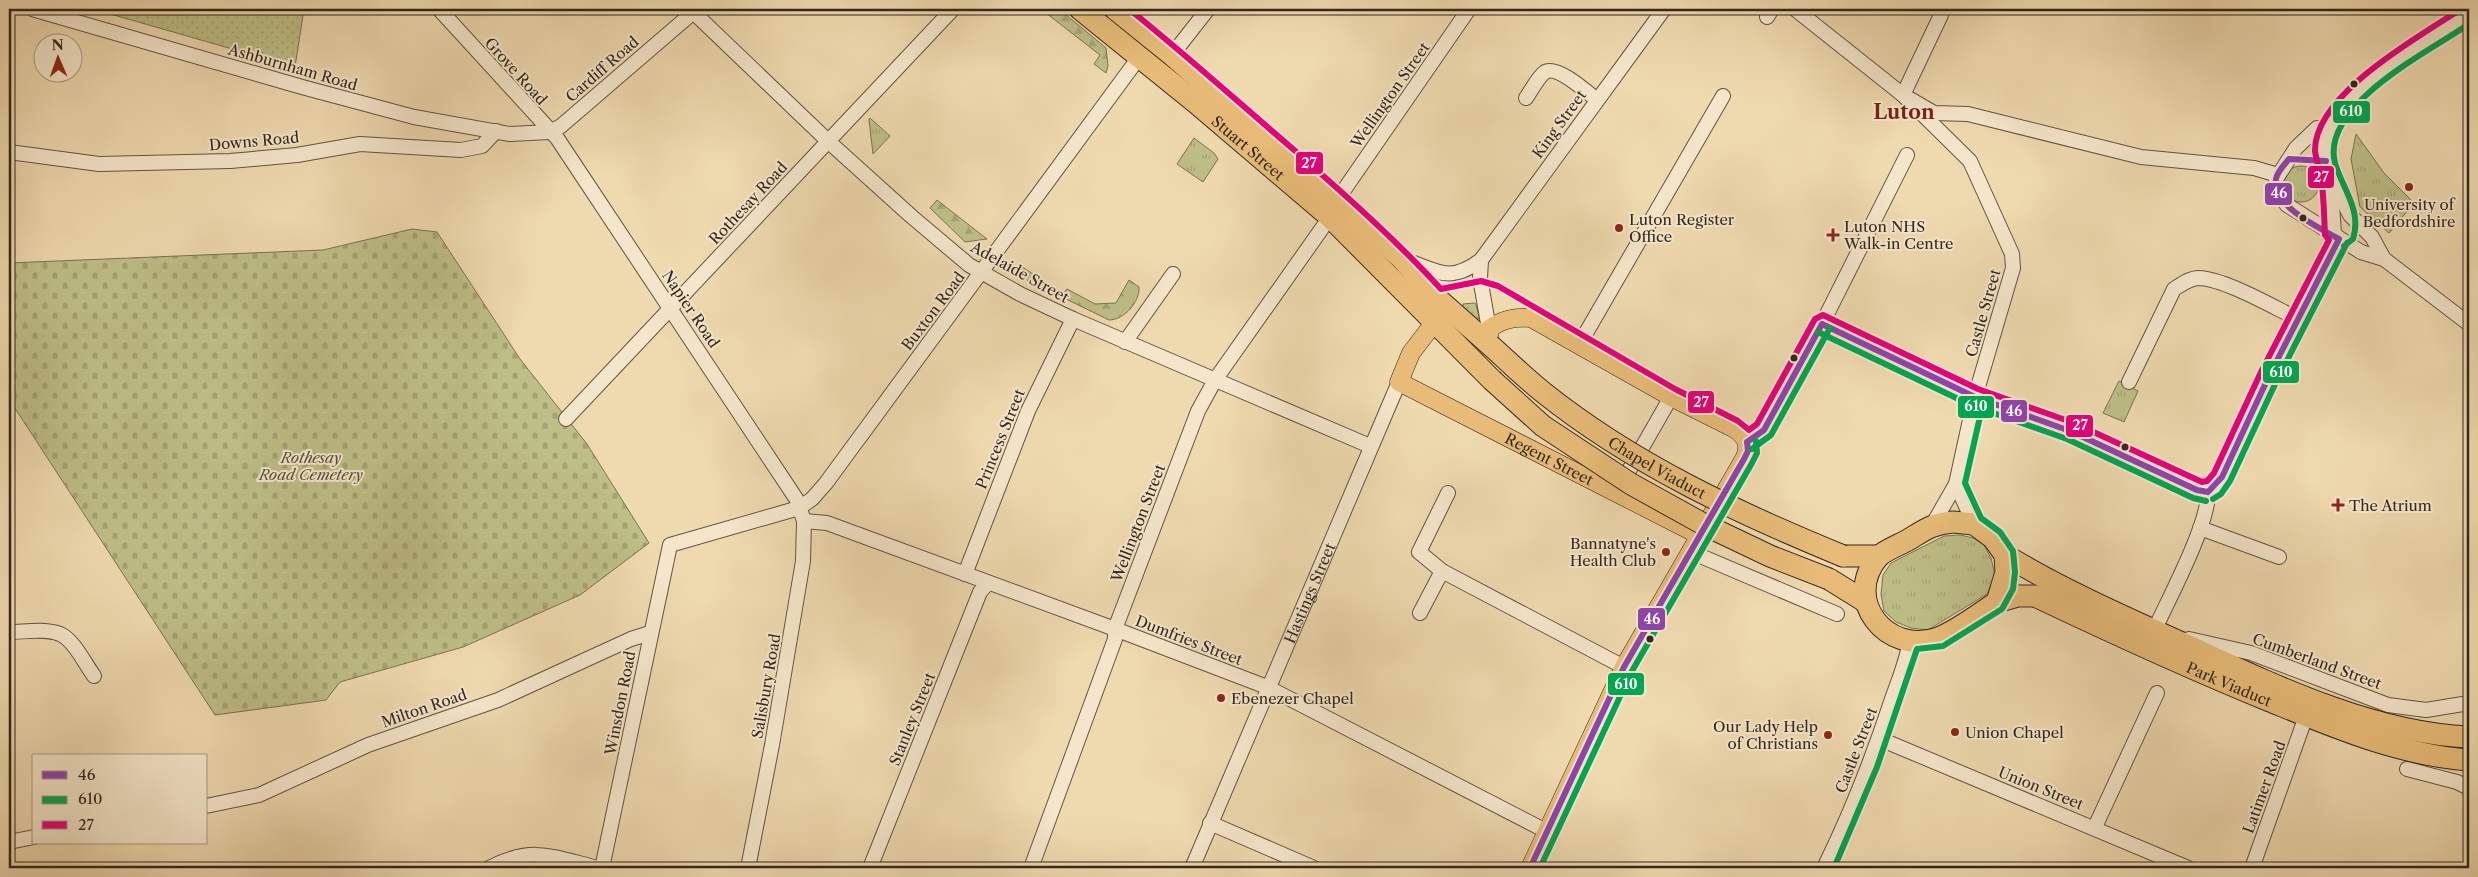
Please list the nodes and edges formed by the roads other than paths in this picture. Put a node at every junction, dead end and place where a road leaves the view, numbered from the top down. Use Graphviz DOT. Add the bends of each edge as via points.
graph roads {
  1 [pos="32,9"];
  2 [pos="439,9"];
  3 [pos="953,9"];
  4 [pos="1080,9"];
  5 [pos="1115,9"];
  6 [pos="1208,9"];
  7 [pos="1469,9"];
  8 [pos="1664,9"];
  9 [pos="1795,9"];
  10 [pos="694,10"];
  11 [pos="61,13"];
  12 [pos="2469,14"];
  13 [pos="1941,15"];
  14 [pos="1172,55"];
  15 [pos="1140,56"];
  16 [pos="1903,95"];
  17 [pos="1723,96"];
  18 [pos="1526,98"];
  19 [pos="1597,100"];
  20 [pos="2329,129"];
  21 [pos="496,131"];
  22 [pos="550,132"];
  23 [pos="829,142"];
  24 [pos="9,152"];
  25 [pos="1907,156"];
  26 [pos="2278,175"];
  27 [pos="2330,176"];
  28 [pos="1333,208"];
  29 [pos="2348,211"];
  30 [pos="2339,239"];
  31 [pos="1401,258"];
  32 [pos="2384,259"];
  33 [pos="1481,260"];
  34 [pos="982,272"];
  35 [pos="1172,274"];
  36 [pos="671,309"];
  37 [pos="2298,318"];
  38 [pos="1072,319"];
  39 [pos="1434,323"];
  40 [pos="1822,324"];
  41 [pos="2469,324"];
  42 [pos="1490,337"];
  43 [pos="1125,342"];
  44 [pos="1579,345"];
  45 [pos="1215,380"];
  46 [pos="1492,380"];
  47 [pos="1399,382"];
  48 [pos="2128,382"];
  49 [pos="1671,397"];
  50 [pos="1975,397"];
  51 [pos="566,419"];
  52 [pos="1747,442"];
  53 [pos="1370,446"];
  54 [pos="1956,484"];
  55 [pos="2208,492"];
  56 [pos="1616,493"];
  57 [pos="1448,494"];
  58 [pos="801,515"];
  59 [pos="1933,524"];
  60 [pos="1974,524"];
  61 [pos="2200,528"];
  62 [pos="1699,535"];
  63 [pos="1691,552"];
  64 [pos="2005,555"];
  65 [pos="1879,556"];
  66 [pos="2279,557"];
  67 [pos="1442,571"];
  68 [pos="965,574"];
  69 [pos="988,583"];
  70 [pos="1866,602"];
  71 [pos="1998,602"];
  72 [pos="1420,613"];
  73 [pos="1836,614"];
  74 [pos="1115,629"];
  75 [pos="2154,631"];
  76 [pos="9,632"];
  77 [pos="650,633"];
  78 [pos="1910,640"];
  79 [pos="1624,667"];
  80 [pos="94,676"];
  81 [pos="1267,687"];
  82 [pos="2157,693"];
  83 [pos="2469,703"];
  84 [pos="2306,716"];
  85 [pos="2469,737"];
  86 [pos="1880,738"];
  87 [pos="2469,760"];
  88 [pos="2407,769"];
  89 [pos="2469,788"];
  90 [pos="208,806"];
  91 [pos="1210,823"];
  92 [pos="2095,828"];
  93 [pos="1546,831"];
  94 [pos="32,837"];
  95 [pos="9,842"];
  96 [pos="489,868"];
  97 [pos="600,868"];
  98 [pos="748,868"];
  99 [pos="870,868"];
  100 [pos="1032,868"];
  101 [pos="1192,868"];
  102 [pos="1314,868"];
  103 [pos="1530,868"];
  104 [pos="1824,868"];
  105 [pos="2188,868"];
  106 [pos="2252,868"];
  1 -- 11 [label="street, Ashburnham Road"];
  2 -- 22 [label="street, Grove Road"];
  3 -- 23 [label="street, Rothesay Road"];
  4 -- 15 [label="highway, Stuart Street"];
  5 -- 14 [label="highway, Stuart Street"];
  6 -- 14 [label="street"];
  7 -- 28 [label="street, Wellington Street"];
  8 -- 19 [label="street, King Street"];
  9 -- 16 [label="street"];
  10 -- 22 [label="street, Cardiff Road" via="561,126"];
  10 -- 23 [label="street, Adelaide Street"];
  11 -- 21 [label="street, Ashburnham Road" via="302,88 414,117"];
  12 -- 20 [label="street" via="2357,92 2340,110"];
  13 -- 16 [label="street"];
  14 -- 28 [label="highway, Stuart Street"];
  15 -- 28 [label="highway, Stuart Street"];
  15 -- 34 [label="street, Buxton Road"];
  16 -- 26 [label="street" via="1934,113 1968,114 2141,157 2254,168"];
  16 -- 50 [label="street, Castle Street" via="1970,161 2012,254 2014,268"];
  17 -- 44 [label="street"];
  18 -- 19 [label="street" via="1544,72 1551,70 1559,72"];
  19 -- 33 [label="street, King Street"];
  20 -- 26 [label="street" via="2320,127 2312,131"];
  20 -- 27 [label="street" via="2324,151"];
  21 -- 22 [label="street, Ashburnham Road" via="510,134"];
  21 -- 24 [label="street, Downs Road" via="482,146 461,150 360,144 297,155 230,161 99,164"];
  22 -- 36 [label="street, Napier Road"];
  23 -- 34 [label="street, Adelaide Street" via="950,250"];
  23 -- 36 [label="street, Rothesay Road"];
  25 -- 40 [label="street"];
  26 -- 30 [label="street" via="2277,192 2284,203"];
  27 -- 29 [label="street"];
  27 -- 30 [label="street" via="2334,233"];
  28 -- 31 [label="highway, Stuart Street"];
  28 -- 39 [label="highway, Stuart Street"];
  28 -- 45 [label="street, Wellington Street"];
  29 -- 30 [label="street" via="2346,232"];
  29 -- 32 [label="street" via="2372,237"];
  30 -- 32 [label="street" via="2360,252"];
  30 -- 37 [label="street"];
  31 -- 33 [label="street" via="1436,272 1458,274"];
  31 -- 42 [label="highway, Stuart Street" via="1438,299"];
  32 -- 41 [label="street"];
  33 -- 42 [label="street" via="1480,278"];
  34 -- 38 [label="street, Adelaide Street"];
  34 -- 58 [label="street, Buxton Road"];
  35 -- 43 [label="street"];
  36 -- 51 [label="street, Rothesay Road"];
  36 -- 58 [label="street, Napier Road" via="793,493"];
  37 -- 48 [label="street" via="2217,282 2198,278 2185,282 2174,289"];
  37 -- 55 [label="street" via="2222,477"];
  38 -- 43 [label="street, Adelaide Street"];
  38 -- 68 [label="street, Princess Street" via="1028,411"];
  39 -- 46 [label="highway, Stuart Street"];
  39 -- 47 [label="main road, Hastings Street" via="1411,353"];
  40 -- 50 [label="street"];
  40 -- 52 [label="street" via="1764,430"];
  42 -- 44 [label="main road" via="1509,318 1531,318"];
  42 -- 65 [label="highway, Chapel Viaduct, bridge" via="1544,393 1614,442 1688,485 1763,523 1843,556"];
  43 -- 45 [label="street, Adelaide Street"];
  44 -- 49 [label="main road"];
  45 -- 53 [label="street, Adelaide Street"];
  45 -- 74 [label="street, Wellington Street" via="1198,411"];
  46 -- 70 [label="highway, Chapel Viaduct, bridge" via="1543,426 1631,484 1770,556 1829,579"];
  47 -- 53 [label="street, Hastings Street"];
  47 -- 56 [label="main road, Regent Street"];
  49 -- 52 [label="main road" via="1741,433"];
  49 -- 56 [label="street"];
  50 -- 54 [label="street, Castle Street"];
  50 -- 55 [label="street" via="2070,431 2197,490"];
  52 -- 62 [label="main road" via="1748,452 1744,460"];
  53 -- 81 [label="street, Hastings Street"];
  54 -- 59 [label="street, Castle Street"];
  54 -- 60 [label="street"];
  55 -- 61 [label="street" via="2208,506"];
  56 -- 62 [label="main road, Regent Street"];
  57 -- 67 [label="street" via="1419,552"];
  58 -- 68 [label="street, Dumfries Street"];
  58 -- 77 [label="street, Winsdon Road" via="670,545"];
  58 -- 98 [label="street, Salisbury Road" via="803,561"];
  59 -- 60 [label="highway"];
  59 -- 65 [label="highway"];
  60 -- 64 [label="highway" via="1993,538"];
  61 -- 66 [label="street"];
  61 -- 75 [label="street"];
  62 -- 63 [label="main road"];
  63 -- 73 [label="street"];
  63 -- 79 [label="main road"];
  64 -- 71 [label="highway" via="2006,572"];
  64 -- 75 [label="highway, Park Viaduct"];
  65 -- 70 [label="highway" via="1870,572"];
  67 -- 72 [label="street"];
  67 -- 79 [label="street"];
  68 -- 69 [label="street, Dumfries Street"];
  69 -- 74 [label="street, Dumfries Street"];
  69 -- 99 [label="street, Stanley Street" via="980,592"];
  70 -- 78 [label="highway" via="1880,628"];
  71 -- 78 [label="highway" via="1939,638"];
  71 -- 84 [label="highway, Park Viaduct" via="2018,596 2035,596 2172,660"];
  74 -- 81 [label="street, Dumfries Street"];
  74 -- 100 [label="street, Wellington Street" via="1115,639"];
  75 -- 83 [label="street, Cumberland Street" via="2251,653 2388,704 2426,710"];
  75 -- 85 [label="highway, Park Viaduct" via="2226,664 2351,713 2399,728"];
  76 -- 80 [label="street" via="60,634"];
  77 -- 90 [label="street, Milton Road" via="498,700 368,745 259,795"];
  77 -- 97 [label="street, Winsdon Road"];
  78 -- 86 [label="street, Castle Street" via="1907,659"];
  79 -- 93 [label="main road"];
  81 -- 91 [label="street, Hastings Street"];
  81 -- 93 [label="street, Dumfries Street"];
  82 -- 92 [label="street"];
  84 -- 87 [label="highway, Park Viaduct" via="2395,748"];
  84 -- 106 [label="street, Latimer Road"];
  86 -- 92 [label="street, Union Street"];
  86 -- 104 [label="street, Castle Street"];
  88 -- 89 [label="street"];
  91 -- 101 [label="street, Hastings Street"];
  91 -- 102 [label="street"];
  92 -- 105 [label="street, Union Street"];
  93 -- 103 [label="main road"];
  94 -- 95 [label="street"];
  96 -- 97 [label="street" via="511,857 535,853"];
}
